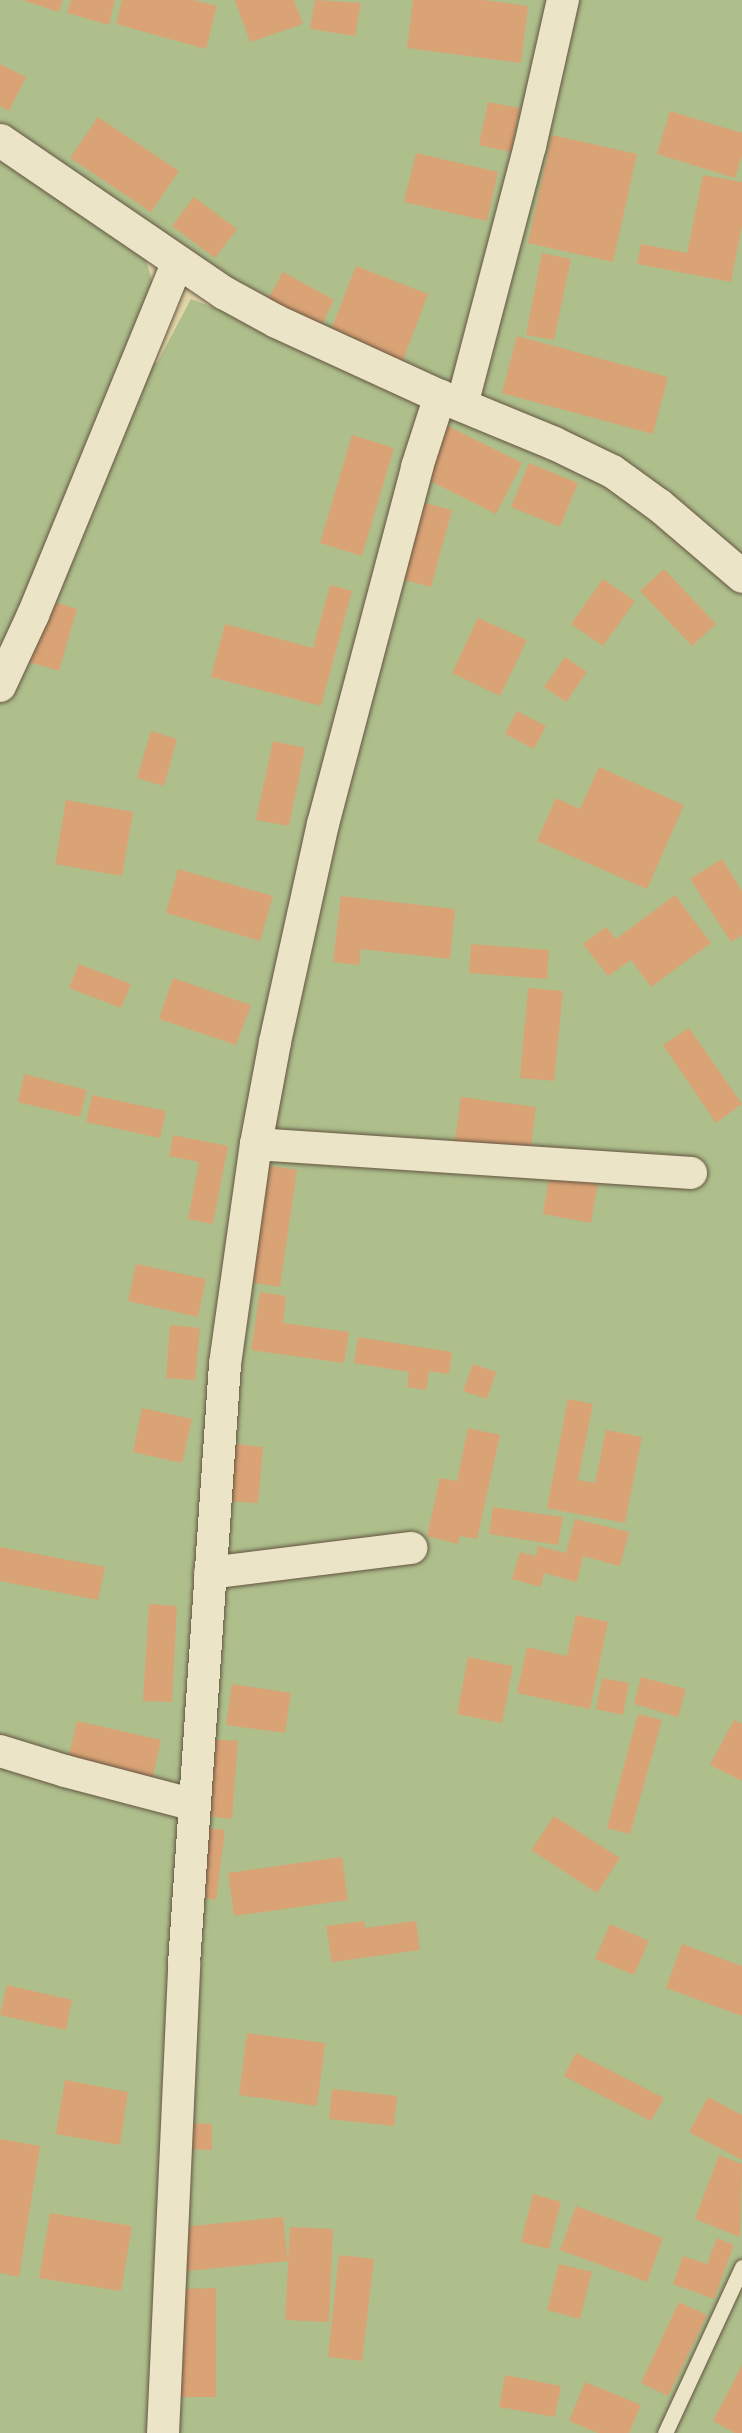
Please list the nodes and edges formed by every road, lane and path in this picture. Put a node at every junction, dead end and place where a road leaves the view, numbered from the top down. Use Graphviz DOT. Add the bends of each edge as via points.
graph roads {
  1 [pos="563,0"];
  2 [pos="0,140"];
  3 [pos="178,262"];
  4 [pos="451,401"];
  5 [pos="742,576"];
  6 [pos="0,686"];
  7 [pos="256,1144"];
  8 [pos="691,1173"];
  9 [pos="411,1548"];
  10 [pos="210,1573"];
  11 [pos="0,1751"];
  12 [pos="195,1805"];
  13 [pos="742,2267"];
  14 [pos="163,2433"];
  15 [pos="665,2433"];
  1 -- 4 [label="street" via="530,146"];
  2 -- 3 [label="street"];
  3 -- 4 [label="street" via="276,321"];
  3 -- 6 [label="street"];
  4 -- 5 [label="street" via="612,471 659,505"];
  4 -- 7 [label="street" via="414,478 323,824"];
  7 -- 8 [label="street"];
  7 -- 10 [label="street" via="225,1364"];
  9 -- 10 [label="street"];
  10 -- 12 [label="street"];
  11 -- 12 [label="street"];
  12 -- 14 [label="street"];
  13 -- 15 [label="lane"];
}
